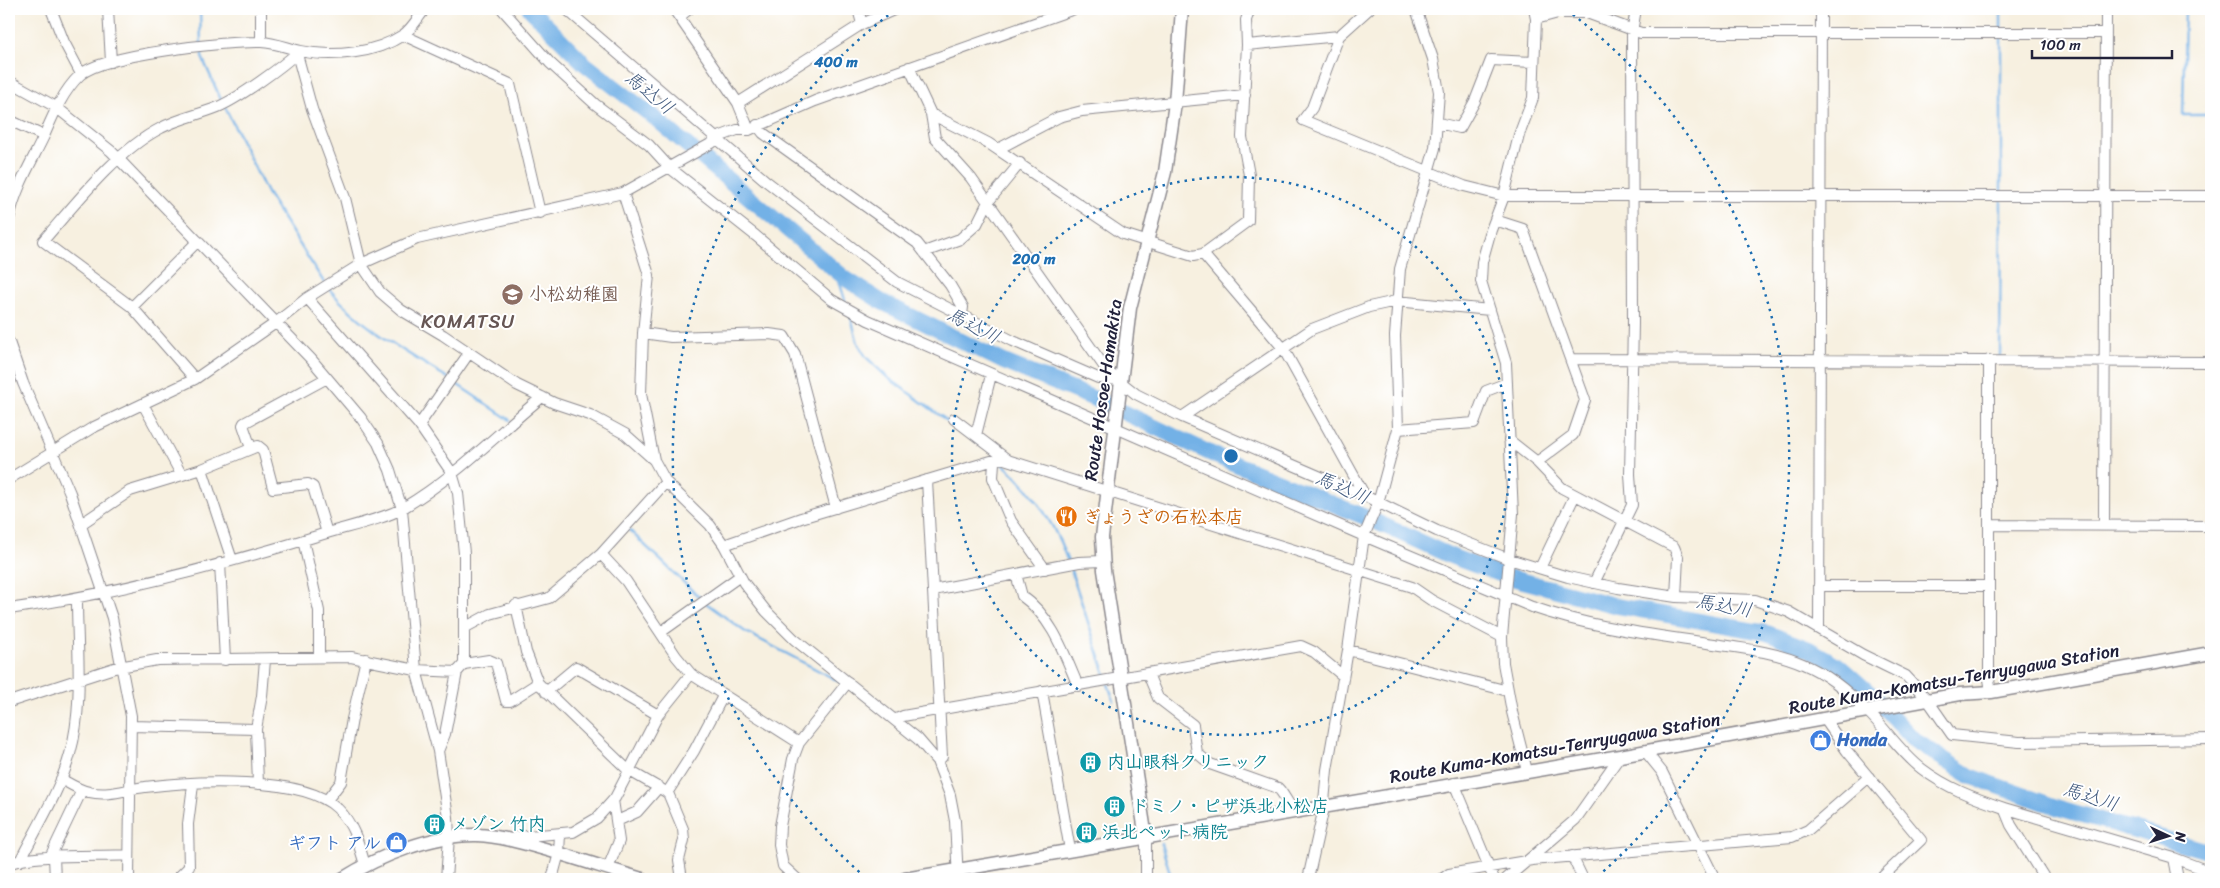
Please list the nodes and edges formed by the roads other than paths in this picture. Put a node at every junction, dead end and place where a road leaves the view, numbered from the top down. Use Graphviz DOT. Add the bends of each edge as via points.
graph roads {
  1 [pos="51,9"];
  2 [pos="108,9"];
  3 [pos="261,9"];
  4 [pos="425,9"];
  5 [pos="502,9"];
  6 [pos="566,9"];
  7 [pos="689,9"];
  8 [pos="858,9"];
  9 [pos="896,9"];
  10 [pos="1074,9"];
  11 [pos="1182,9"];
  12 [pos="1250,9"];
  13 [pos="1369,9"];
  14 [pos="1416,9"];
  15 [pos="1636,9"];
  16 [pos="1821,9"];
  17 [pos="2106,9"];
  18 [pos="675,13"];
  19 [pos="1535,14"];
  20 [pos="862,24"];
  21 [pos="1632,32"];
  22 [pos="1821,32"];
  23 [pos="2106,33"];
  24 [pos="403,35"];
  25 [pos="1339,36"];
  26 [pos="261,42"];
  27 [pos="1247,45"];
  28 [pos="298,52"];
  29 [pos="110,62"];
  30 [pos="1534,62"];
  31 [pos="909,67"];
  32 [pos="81,74"];
  33 [pos="9,81"];
  34 [pos="1245,95"];
  35 [pos="738,103"];
  36 [pos="1175,103"];
  37 [pos="56,107"];
  38 [pos="931,114"];
  39 [pos="9,120"];
  40 [pos="1438,123"];
  41 [pos="753,128"];
  42 [pos="44,136"];
  43 [pos="714,141"];
  44 [pos="998,149"];
  45 [pos="119,159"];
  46 [pos="1020,163"];
  47 [pos="672,166"];
  48 [pos="1429,171"];
  49 [pos="623,193"];
  50 [pos="1631,195"];
  51 [pos="1504,196"];
  52 [pos="1820,196"];
  53 [pos="2211,196"];
  54 [pos="2106,197"];
  55 [pos="988,202"];
  56 [pos="540,213"];
  57 [pos="9,219"];
  58 [pos="1495,220"];
  59 [pos="198,241"];
  60 [pos="1148,242"];
  61 [pos="924,252"];
  62 [pos="1203,254"];
  63 [pos="361,264"];
  64 [pos="307,298"];
  65 [pos="1396,301"];
  66 [pos="132,307"];
  67 [pos="1490,310"];
  68 [pos="962,315"];
  69 [pos="277,322"];
  70 [pos="643,333"];
  71 [pos="9,342"];
  72 [pos="1283,348"];
  73 [pos="469,353"];
  74 [pos="1570,359"];
  75 [pos="1632,360"];
  76 [pos="1820,360"];
  77 [pos="1989,360"];
  78 [pos="2105,361"];
  79 [pos="2211,362"];
  80 [pos="991,375"];
  81 [pos="327,378"];
  82 [pos="195,379"];
  83 [pos="1507,383"];
  84 [pos="1121,384"];
  85 [pos="542,397"];
  86 [pos="143,404"];
  87 [pos="1182,417"];
  88 [pos="954,419"];
  89 [pos="419,425"];
  90 [pos="1117,427"];
  91 [pos="1398,429"];
  92 [pos="976,435"];
  93 [pos="1509,440"];
  94 [pos="251,448"];
  95 [pos="53,450"];
  96 [pos="654,460"];
  97 [pos="1001,461"];
  98 [pos="1537,462"];
  99 [pos="202,468"];
  100 [pos="452,473"];
  101 [pos="181,474"];
  102 [pos="9,479"];
  103 [pos="927,480"];
  104 [pos="666,482"];
  105 [pos="1107,492"];
  106 [pos="1575,495"];
  107 [pos="1365,496"];
  108 [pos="1377,505"];
  109 [pos="836,508"];
  110 [pos="402,509"];
  111 [pos="1622,522"];
  112 [pos="81,524"];
  113 [pos="1989,524"];
  114 [pos="2104,525"];
  115 [pos="2211,526"];
  116 [pos="327,533"];
  117 [pos="1364,535"];
  118 [pos="303,540"];
  119 [pos="724,545"];
  120 [pos="600,554"];
  121 [pos="232,560"];
  122 [pos="1103,561"];
  123 [pos="1509,562"];
  124 [pos="220,563"];
  125 [pos="1045,568"];
  126 [pos="1540,568"];
  127 [pos="1358,571"];
  128 [pos="1016,574"];
  129 [pos="740,576"];
  130 [pos="1594,583"];
  131 [pos="1820,586"];
  132 [pos="1989,586"];
  133 [pos="933,590"];
  134 [pos="104,592"];
  135 [pos="1507,596"];
  136 [pos="1676,597"];
  137 [pos="77,599"];
  138 [pos="516,605"];
  139 [pos="9,609"];
  140 [pos="466,627"];
  141 [pos="1819,628"];
  142 [pos="661,632"];
  143 [pos="1502,637"];
  144 [pos="1348,650"];
  145 [pos="2211,653"];
  146 [pos="319,657"];
  147 [pos="366,659"];
  148 [pos="225,660"];
  149 [pos="265,660"];
  150 [pos="121,666"];
  151 [pos="460,668"];
  152 [pos="416,670"];
  153 [pos="691,674"];
  154 [pos="1148,674"];
  155 [pos="1343,676"];
  156 [pos="77,680"];
  157 [pos="1112,680"];
  158 [pos="848,682"];
  159 [pos="538,683"];
  160 [pos="1078,686"];
  161 [pos="1508,691"];
  162 [pos="546,692"];
  163 [pos="1042,692"];
  164 [pos="1990,692"];
  165 [pos="723,696"];
  166 [pos="1925,700"];
  167 [pos="9,702"];
  168 [pos="1870,710"];
  169 [pos="939,711"];
  170 [pos="658,715"];
  171 [pos="1824,718"];
  172 [pos="896,719"];
  173 [pos="131,726"];
  174 [pos="256,729"];
  175 [pos="2211,739"];
  176 [pos="799,743"];
  177 [pos="438,750"];
  178 [pos="1645,751"];
  179 [pos="1620,756"];
  180 [pos="938,761"];
  181 [pos="628,770"];
  182 [pos="1527,771"];
  183 [pos="1869,777"];
  184 [pos="61,780"];
  185 [pos="1454,783"];
  186 [pos="258,784"];
  187 [pos="193,785"];
  188 [pos="82,790"];
  189 [pos="663,790"];
  190 [pos="129,792"];
  191 [pos="327,800"];
  192 [pos="613,800"];
  193 [pos="1322,807"];
  194 [pos="2004,808"];
  195 [pos="1295,811"];
  196 [pos="617,821"];
  197 [pos="560,834"];
  198 [pos="449,837"];
  199 [pos="1146,838"];
  200 [pos="510,840"];
  201 [pos="1699,845"];
  202 [pos="1070,850"];
  203 [pos="559,853"];
  204 [pos="129,855"];
  205 [pos="1572,856"];
  206 [pos="52,857"];
  207 [pos="2174,858"];
  208 [pos="1532,860"];
  209 [pos="20,861"];
  210 [pos="9,864"];
  211 [pos="365,865"];
  212 [pos="608,868"];
  213 [pos="1489,868"];
  214 [pos="2211,872"];
  215 [pos="958,874"];
  216 [pos="55,879"];
  217 [pos="129,879"];
  218 [pos="177,879"];
  219 [pos="342,879"];
  220 [pos="446,879"];
  221 [pos="552,879"];
  222 [pos="642,879"];
  223 [pos="682,879"];
  224 [pos="797,879"];
  225 [pos="905,879"];
  226 [pos="1146,879"];
  227 [pos="1308,879"];
  228 [pos="1442,879"];
  229 [pos="1494,879"];
  230 [pos="1506,879"];
  231 [pos="1583,879"];
  232 [pos="1715,879"];
  233 [pos="1880,879"];
  234 [pos="2045,879"];
  235 [pos="2178,879"];
  1 -- 32 [label="street"];
  2 -- 29 [label="street"];
  3 -- 26 [label="street"];
  4 -- 24 [label="street"];
  5 -- 47 [label="street" via="550,63"];
  6 -- 43 [label="street"];
  7 -- 18 [label="street"];
  8 -- 20 [label="street"];
  9 -- 20 [label="street"];
  10 -- 31 [label="street"];
  11 -- 36 [label="main road, Route Hosoe-Hamakita"];
  12 -- 27 [label="street" via="1246,20"];
  13 -- 25 [label="street"];
  14 -- 40 [label="street" via="1439,92"];
  15 -- 21 [label="street"];
  16 -- 22 [label="street"];
  17 -- 23 [label="street"];
  18 -- 35 [label="street"];
  19 -- 21 [label="street" via="1587,13"];
  19 -- 30 [label="street"];
  20 -- 35 [label="street"];
  21 -- 22 [label="street"];
  21 -- 50 [label="street"];
  22 -- 23 [label="street"];
  22 -- 52 [label="street"];
  23 -- 54 [label="street"];
  24 -- 28 [label="street" via="362,51 333,54"];
  24 -- 56 [label="street" via="510,84"];
  25 -- 27 [label="street"];
  25 -- 48 [label="street" via="1312,108 1303,120"];
  26 -- 28 [label="street" via="284,45"];
  26 -- 29 [label="street" via="145,54"];
  27 -- 34 [label="street"];
  28 -- 45 [label="street" via="229,101 160,128"];
  28 -- 63 [label="street" via="312,110 345,198"];
  29 -- 32 [label="street"];
  30 -- 40 [label="street" via="1491,60 1460,128"];
  30 -- 51 [label="street" via="1533,98 1519,135"];
  31 -- 38 [label="street"];
  31 -- 41 [label="street" via="815,101"];
  32 -- 37 [label="street"];
  33 -- 37 [label="street"];
  34 -- 36 [label="street"];
  34 -- 62 [label="street" via="1242,137 1249,175 1248,221"];
  35 -- 41 [label="street"];
  36 -- 44 [label="street" via="1082,111 1059,117"];
  36 -- 60 [label="main road, Route Hosoe-Hamakita" via="1165,172"];
  37 -- 42 [label="street"];
  37 -- 45 [label="street"];
  38 -- 44 [label="street"];
  38 -- 55 [label="street" via="935,138 955,158"];
  39 -- 42 [label="street"];
  40 -- 48 [label="street" via="1436,148"];
  41 -- 43 [label="street" via="736,130"];
  41 -- 61 [label="street" via="917,243"];
  42 -- 57 [label="street" via="18,189"];
  43 -- 47 [label="street"];
  43 -- 68 [label="street" via="890,276"];
  44 -- 46 [label="street"];
  45 -- 59 [label="street"];
  45 -- 66 [label="street" via="43,241"];
  46 -- 55 [label="street"];
  46 -- 60 [label="street" via="1116,229"];
  47 -- 49 [label="street"];
  47 -- 80 [label="street" via="832,300 868,320"];
  48 -- 51 [label="street" via="1464,186"];
  48 -- 65 [label="street" via="1400,269"];
  49 -- 56 [label="street"];
  49 -- 70 [label="street" via="649,275"];
  50 -- 51 [label="street"];
  50 -- 52 [label="street"];
  50 -- 75 [label="street"];
  51 -- 58 [label="street"];
  52 -- 54 [label="street"];
  52 -- 76 [label="street"];
  53 -- 54 [label="street"];
  54 -- 78 [label="street"];
  55 -- 61 [label="street" via="977,224 960,239"];
  55 -- 84 [label="street" via="1108,372"];
  56 -- 63 [label="street" via="417,240"];
  58 -- 67 [label="street" via="1481,281"];
  58 -- 74 [label="street" via="1522,229"];
  59 -- 66 [label="street"];
  59 -- 69 [label="street"];
  60 -- 62 [label="street" via="1193,256"];
  60 -- 84 [label="main road, Route Hosoe-Hamakita" via="1130,308"];
  61 -- 68 [label="street" via="950,285 963,307"];
  62 -- 72 [label="street"];
  63 -- 64 [label="street"];
  63 -- 73 [label="street" via="380,292 401,310"];
  64 -- 69 [label="street"];
  64 -- 89 [label="street"];
  65 -- 67 [label="street"];
  65 -- 72 [label="street" via="1334,319"];
  65 -- 91 [label="street"];
  66 -- 82 [label="street"];
  67 -- 83 [label="street" via="1501,343"];
  68 -- 84 [label="street" via="1098,378"];
  69 -- 81 [label="street"];
  69 -- 82 [label="street"];
  70 -- 96 [label="street" via="641,394"];
  70 -- 109 [label="street" via="671,337 784,336 795,354"];
  71 -- 95 [label="street" via="23,383"];
  72 -- 87 [label="street"];
  72 -- 107 [label="street"];
  73 -- 85 [label="street" via="517,385"];
  73 -- 89 [label="street"];
  74 -- 75 [label="street"];
  74 -- 98 [label="street" via="1585,400 1573,435"];
  75 -- 76 [label="street"];
  75 -- 111 [label="street" via="1632,505"];
  76 -- 77 [label="street"];
  76 -- 131 [label="street"];
  77 -- 78 [label="street"];
  77 -- 113 [label="street"];
  78 -- 79 [label="street"];
  78 -- 114 [label="street"];
  80 -- 90 [label="street"];
  80 -- 92 [label="street"];
  81 -- 94 [label="street" via="244,423"];
  81 -- 110 [label="street" via="378,444"];
  82 -- 86 [label="street"];
  83 -- 91 [label="street" via="1486,390 1474,423"];
  83 -- 93 [label="street"];
  84 -- 87 [label="street"];
  84 -- 90 [label="main road, Route Hosoe-Hamakita"];
  85 -- 96 [label="street" via="590,414 616,429"];
  85 -- 100 [label="street"];
  86 -- 95 [label="street"];
  86 -- 101 [label="street"];
  87 -- 107 [label="street"];
  88 -- 92 [label="street"];
  89 -- 100 [label="street"];
  90 -- 105 [label="main road, Route Hosoe-Hamakita"];
  90 -- 117 [label="street"];
  91 -- 108 [label="street"];
  92 -- 97 [label="street"];
  93 -- 98 [label="street"];
  93 -- 123 [label="street" via="1513,514"];
  94 -- 99 [label="street"];
  94 -- 116 [label="street" via="258,446 263,450 273,488 311,484"];
  95 -- 102 [label="street"];
  95 -- 112 [label="street"];
  96 -- 104 [label="street"];
  97 -- 103 [label="street"];
  97 -- 105 [label="street"];
  97 -- 125 [label="street" via="993,478 1011,520"];
  98 -- 106 [label="street" via="1562,488"];
  99 -- 101 [label="street"];
  99 -- 121 [label="street"];
  100 -- 110 [label="street"];
  100 -- 140 [label="street" via="458,493 464,553"];
  101 -- 112 [label="street" via="130,491"];
  103 -- 109 [label="street"];
  103 -- 133 [label="street"];
  104 -- 119 [label="street" via="710,525"];
  104 -- 120 [label="street"];
  105 -- 122 [label="main road, Route Hosoe-Hamakita"];
  105 -- 127 [label="street"];
  106 -- 111 [label="street"];
  106 -- 126 [label="street"];
  107 -- 108 [label="street"];
  108 -- 117 [label="street"];
  108 -- 123 [label="street"];
  109 -- 119 [label="street"];
  110 -- 116 [label="street"];
  110 -- 152 [label="street"];
  111 -- 130 [label="street"];
  111 -- 136 [label="street" via="1677,551"];
  112 -- 134 [label="street"];
  113 -- 114 [label="street"];
  113 -- 132 [label="street"];
  114 -- 115 [label="street"];
  116 -- 118 [label="street"];
  117 -- 127 [label="street"];
  117 -- 135 [label="street"];
  118 -- 121 [label="street"];
  118 -- 146 [label="street" via="319,610"];
  119 -- 129 [label="street"];
  120 -- 138 [label="street" via="549,598"];
  120 -- 142 [label="street" via="626,581"];
  121 -- 124 [label="street"];
  122 -- 125 [label="street"];
  122 -- 157 [label="main road, Route Hosoe-Hamakita"];
  123 -- 126 [label="street"];
  123 -- 135 [label="street"];
  124 -- 134 [label="street"];
  124 -- 148 [label="street"];
  125 -- 128 [label="street"];
  126 -- 130 [label="street"];
  127 -- 143 [label="street" via="1412,587"];
  127 -- 144 [label="street"];
  128 -- 133 [label="street"];
  128 -- 160 [label="street" via="1022,596 1049,623"];
  129 -- 142 [label="street"];
  129 -- 158 [label="street" via="781,626"];
  130 -- 136 [label="street"];
  131 -- 132 [label="street"];
  131 -- 141 [label="street"];
  132 -- 164 [label="street"];
  133 -- 169 [label="street"];
  134 -- 137 [label="street"];
  134 -- 150 [label="street"];
  135 -- 143 [label="street"];
  135 -- 168 [label="street" via="1560,617 1608,628 1783,656 1805,664"];
  136 -- 141 [label="street" via="1755,600 1789,612"];
  137 -- 139 [label="street"];
  137 -- 156 [label="street"];
  138 -- 140 [label="street"];
  138 -- 159 [label="street" via="526,652"];
  140 -- 151 [label="street"];
  141 -- 166 [label="street" via="1906,676"];
  142 -- 153 [label="street"];
  143 -- 161 [label="street"];
  144 -- 155 [label="street"];
  144 -- 161 [label="street"];
  145 -- 164 [label="main road, Route Kuma-Komatsu-Tenryugawa Station"];
  146 -- 147 [label="street"];
  146 -- 149 [label="street"];
  147 -- 152 [label="street"];
  147 -- 191 [label="street" via="342,782"];
  148 -- 149 [label="street"];
  148 -- 150 [label="street" via="157,660"];
  149 -- 174 [label="street"];
  150 -- 156 [label="street"];
  150 -- 173 [label="street"];
  151 -- 152 [label="street"];
  151 -- 159 [label="street" via="496,663 506,701"];
  151 -- 177 [label="street" via="445,734"];
  152 -- 177 [label="street"];
  153 -- 165 [label="street"];
  153 -- 170 [label="street"];
  154 -- 155 [label="street" via="1301,646 1314,652"];
  154 -- 157 [label="street"];
  154 -- 195 [label="street" via="1158,698 1193,725 1197,753 1210,764 1278,788"];
  155 -- 193 [label="street"];
  156 -- 167 [label="street"];
  156 -- 184 [label="street" via="79,707 70,755"];
  157 -- 160 [label="street"];
  157 -- 199 [label="main road, Route Hosoe-Hamakita"];
  158 -- 172 [label="street"];
  158 -- 176 [label="street"];
  159 -- 162 [label="street"];
  160 -- 163 [label="street"];
  161 -- 182 [label="street"];
  162 -- 170 [label="street" via="576,666"];
  162 -- 181 [label="street"];
  163 -- 169 [label="street"];
  163 -- 202 [label="street"];
  164 -- 166 [label="main road, Route Kuma-Komatsu-Tenryugawa Station"];
  165 -- 176 [label="street"];
  165 -- 189 [label="street" via="694,751"];
  166 -- 168 [label="main road, Route Kuma-Komatsu-Tenryugawa Station"];
  166 -- 175 [label="street" via="1952,735 1977,739 2109,743"];
  168 -- 171 [label="main road, Route Kuma-Komatsu-Tenryugawa Station"];
  168 -- 194 [label="street" via="1921,768 1963,794"];
  169 -- 172 [label="street"];
  169 -- 180 [label="street" via="942,756"];
  170 -- 181 [label="street"];
  171 -- 178 [label="main road, Route Kuma-Komatsu-Tenryugawa Station"];
  171 -- 183 [label="street"];
  172 -- 180 [label="street"];
  173 -- 174 [label="street"];
  173 -- 190 [label="street"];
  174 -- 186 [label="street"];
  176 -- 224 [label="street" via="789,774 779,845 783,866"];
  177 -- 198 [label="street"];
  178 -- 179 [label="main road, Route Kuma-Komatsu-Tenryugawa Station"];
  178 -- 201 [label="street" via="1662,772"];
  179 -- 182 [label="main road, Route Kuma-Komatsu-Tenryugawa Station"];
  179 -- 208 [label="street" via="1575,820"];
  180 -- 215 [label="street" via="950,795"];
  181 -- 189 [label="street"];
  181 -- 192 [label="street"];
  182 -- 185 [label="main road, Route Kuma-Komatsu-Tenryugawa Station"];
  183 -- 201 [label="street" via="1804,833 1792,837"];
  183 -- 233 [label="street" via="1921,840"];
  184 -- 188 [label="street"];
  184 -- 209 [label="street"];
  185 -- 193 [label="main road, Route Kuma-Komatsu-Tenryugawa Station"];
  185 -- 213 [label="street"];
  186 -- 187 [label="street"];
  186 -- 191 [label="street" via="287,785"];
  187 -- 190 [label="street" via="143,787"];
  187 -- 218 [label="street" via="188,824 190,867"];
  188 -- 190 [label="street"];
  188 -- 206 [label="street"];
  189 -- 196 [label="street" via="637,812"];
  189 -- 223 [label="street" via="683,829"];
  190 -- 204 [label="street"];
  191 -- 211 [label="street" via="351,826"];
  192 -- 196 [label="street"];
  192 -- 197 [label="street" via="592,823"];
  193 -- 195 [label="main road, Route Kuma-Komatsu-Tenryugawa Station"];
  193 -- 227 [label="street"];
  194 -- 207 [label="street"];
  194 -- 234 [label="street"];
  195 -- 199 [label="main road, Route Kuma-Komatsu-Tenryugawa Station"];
  196 -- 212 [label="street" via="619,841"];
  197 -- 200 [label="street"];
  197 -- 203 [label="street"];
  198 -- 200 [label="main road" via="478,835"];
  198 -- 211 [label="main road" via="392,853"];
  198 -- 220 [label="street"];
  199 -- 202 [label="main road, Route Kuma-Komatsu-Tenryugawa Station"];
  199 -- 226 [label="street"];
  200 -- 203 [label="main road"];
  201 -- 205 [label="street"];
  201 -- 232 [label="street"];
  202 -- 215 [label="main road, Route Kuma-Komatsu-Tenryugawa Station"];
  203 -- 212 [label="main road"];
  203 -- 221 [label="street"];
  204 -- 206 [label="street"];
  204 -- 217 [label="street"];
  205 -- 208 [label="street"];
  205 -- 231 [label="street"];
  206 -- 209 [label="street"];
  206 -- 216 [label="street"];
  207 -- 214 [label="street"];
  207 -- 235 [label="street"];
  208 -- 213 [label="street"];
  208 -- 230 [label="street"];
  209 -- 210 [label="street"];
  211 -- 219 [label="main road"];
  212 -- 222 [label="main road"];
  213 -- 228 [label="street" via="1449,874"];
  213 -- 229 [label="street"];
  215 -- 225 [label="main road, Route Kuma-Komatsu-Tenryugawa Station"];
}
